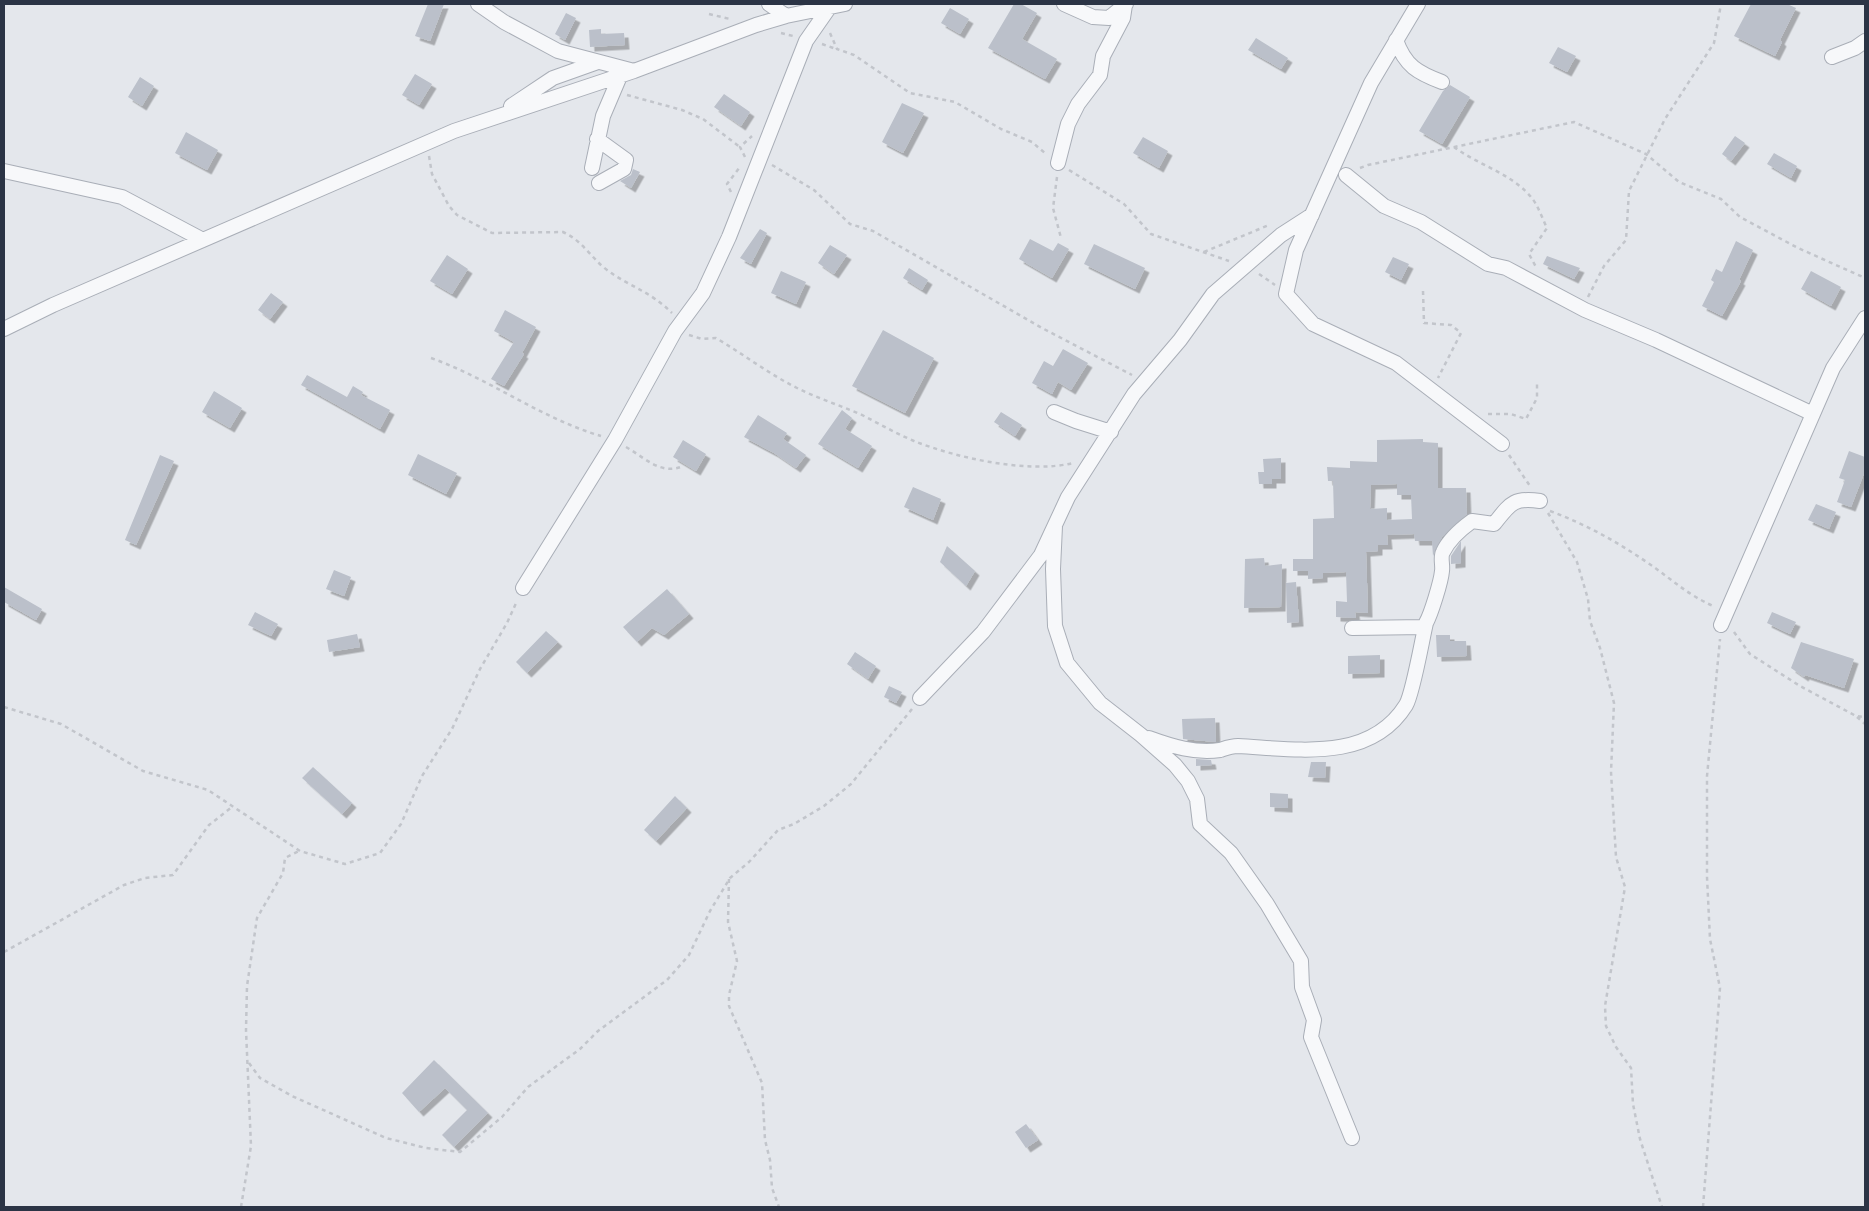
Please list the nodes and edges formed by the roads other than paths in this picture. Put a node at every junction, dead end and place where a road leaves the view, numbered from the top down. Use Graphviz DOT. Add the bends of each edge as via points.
graph roads {
  1 [pos="478,4"];
  2 [pos="769,4"];
  3 [pos="844,4"];
  4 [pos="1064,4"];
  5 [pos="1126,4"];
  6 [pos="1418,4"];
  7 [pos="829,8"];
  8 [pos="786,16"];
  9 [pos="1396,40"];
  10 [pos="1865,40"];
  11 [pos="1832,57"];
  12 [pos="599,62"];
  13 [pos="634,71"];
  14 [pos="618,82"];
  15 [pos="1442,82"];
  16 [pos="493,118"];
  17 [pos="597,139"];
  18 [pos="1058,163"];
  19 [pos="592,168"];
  20 [pos="4,171"];
  21 [pos="1346,175"];
  22 [pos="599,183"];
  23 [pos="1312,214"];
  24 [pos="203,240"];
  25 [pos="1865,318"];
  26 [pos="4,329"];
  27 [pos="1054,412"];
  28 [pos="1813,414"];
  29 [pos="1111,432"];
  30 [pos="1502,444"];
  31 [pos="1540,501"];
  32 [pos="1055,526"];
  33 [pos="523,588"];
  34 [pos="1724,619"];
  35 [pos="1425,627"];
  36 [pos="1352,628"];
  37 [pos="920,698"];
  38 [pos="1141,735"];
  39 [pos="1352,1138"];
  1 -- 12 [label="street" via="558,51"];
  2 -- 8 [label="street"];
  3 -- 7 [label="street"];
  4 -- 5 [label="street" via="1093,17 1109,18"];
  5 -- 18 [label="street" via="1123,18 1103,56 1100,75 1078,104 1068,124"];
  6 -- 9 [label="street"];
  7 -- 8 [label="street"];
  7 -- 33 [label="street" via="806,41 752,153 729,237 702,293 678,327 615,440"];
  8 -- 13 [label="street"];
  9 -- 15 [label="street" via="1402,56 1423,75"];
  9 -- 23 [label="street" via="1371,83"];
  10 -- 11 [label="street" via="1855,48"];
  12 -- 13 [label="street"];
  12 -- 16 [label="street" via="553,78"];
  13 -- 14 [label="street"];
  14 -- 16 [label="street"];
  14 -- 17 [label="street"];
  16 -- 24 [label="street"];
  17 -- 19 [label="street"];
  17 -- 22 [label="street" via="626,160 624,169"];
  20 -- 24 [label="street" via="122,197"];
  21 -- 28 [label="street" via="1384,206 1421,222 1488,264 1506,268 1585,310"];
  23 -- 29 [label="street" via="1213,294 1180,340 1145,380"];
  23 -- 30 [label="street" via="1296,250 1286,294 1313,324 1396,363"];
  24 -- 26 [label="street"];
  25 -- 28 [label="street" via="1833,368"];
  27 -- 29 [label="street"];
  28 -- 34 [label="street"];
  29 -- 32 [label="street" via="1068,497"];
  31 -- 35 [label="street" via="1523,499 1510,504 1494,524 1472,521 1458,531 1442,552 1442,572"];
  32 -- 37 [label="street" via="1041,555 983,632"];
  32 -- 38 [label="street" via="1055,626 1067,663 1100,703"];
  35 -- 36 [label="street"];
  35 -- 38 [label="street" via="1407,704 1378,734 1321,750 1235,746 1198,750 1174,747"];
  38 -- 39 [label="street" via="1188,781 1197,799 1200,824 1231,853 1301,961 1302,987 1314,1020 1311,1037"];
}
